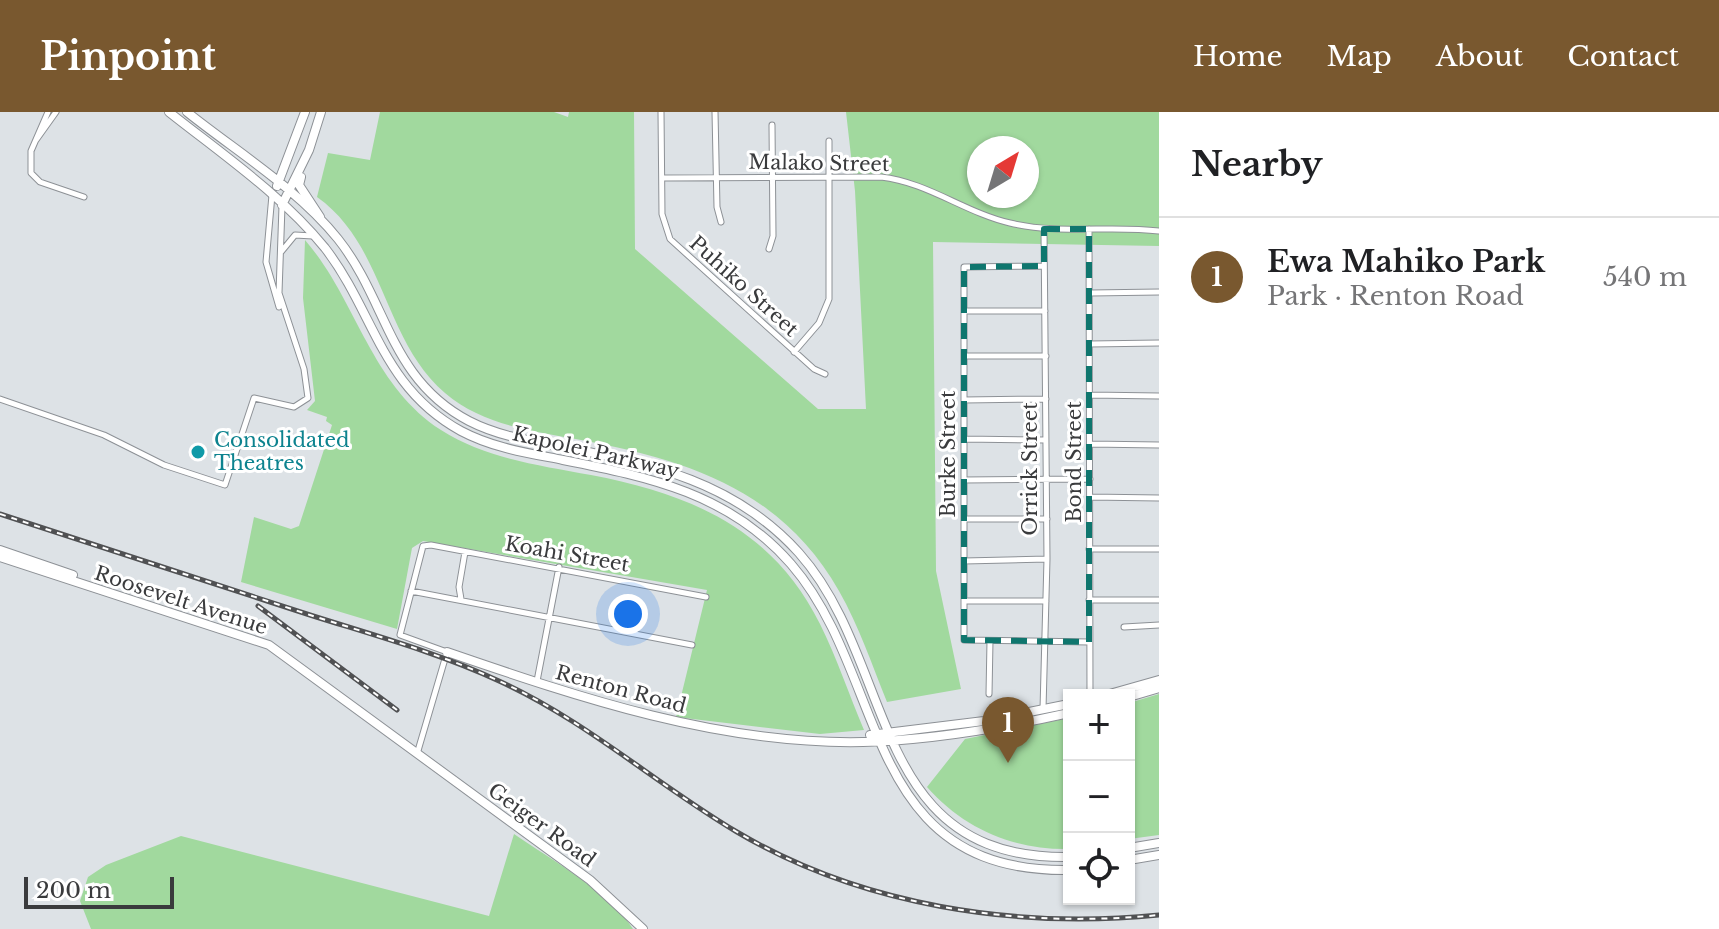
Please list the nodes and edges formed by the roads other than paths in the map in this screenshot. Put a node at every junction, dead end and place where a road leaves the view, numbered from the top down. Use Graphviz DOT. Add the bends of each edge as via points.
graph roads {
  1 [pos="48,112"];
  2 [pos="56,112"];
  3 [pos="169,112"];
  4 [pos="187,112"];
  5 [pos="305,112"];
  6 [pos="321,112"];
  7 [pos="661,112"];
  8 [pos="715,112"];
  9 [pos="772,125"];
  10 [pos="35,141"];
  11 [pos="829,141"];
  12 [pos="302,167"];
  13 [pos="773,177"];
  14 [pos="827,177"];
  15 [pos="662,178"];
  16 [pos="717,178"];
  17 [pos="278,184"];
  18 [pos="290,193"];
  19 [pos="272,194"];
  20 [pos="84,197"];
  21 [pos="282,205"];
  22 [pos="322,221"];
  23 [pos="721,222"];
  24 [pos="1044,229"];
  25 [pos="1089,229"];
  26 [pos="1159,231"];
  27 [pos="315,237"];
  28 [pos="769,249"];
  29 [pos="280,253"];
  30 [pos="1044,266"];
  31 [pos="1159,292"];
  32 [pos="1091,293"];
  33 [pos="964,311"];
  34 [pos="1045,311"];
  35 [pos="284,315"];
  36 [pos="1159,343"];
  37 [pos="1090,344"];
  38 [pos="794,352"];
  39 [pos="964,356"];
  40 [pos="1046,356"];
  41 [pos="825,374"];
  42 [pos="1090,395"];
  43 [pos="1159,396"];
  44 [pos="0,399"];
  45 [pos="1046,399"];
  46 [pos="964,400"];
  47 [pos="964,439"];
  48 [pos="1046,440"];
  49 [pos="1090,444"];
  50 [pos="1159,445"];
  51 [pos="1090,479"];
  52 [pos="964,480"];
  53 [pos="1046,481"];
  54 [pos="1090,497"];
  55 [pos="1159,498"];
  56 [pos="964,519"];
  57 [pos="1047,519"];
  58 [pos="1089,549"];
  59 [pos="1159,549"];
  60 [pos="0,550"];
  61 [pos="465,552"];
  62 [pos="0,557"];
  63 [pos="1047,559"];
  64 [pos="964,561"];
  65 [pos="559,567"];
  66 [pos="411,591"];
  67 [pos="706,597"];
  68 [pos="461,599"];
  69 [pos="1089,600"];
  70 [pos="1159,600"];
  71 [pos="964,601"];
  72 [pos="1046,601"];
  73 [pos="149,604"];
  74 [pos="550,616"];
  75 [pos="1159,625"];
  76 [pos="1124,627"];
  77 [pos="990,641"];
  78 [pos="1045,641"];
  79 [pos="1089,642"];
  80 [pos="692,645"];
  81 [pos="447,652"];
  82 [pos="1159,680"];
  83 [pos="536,682"];
  84 [pos="1159,688"];
  85 [pos="1090,689"];
  86 [pos="1127,689"];
  87 [pos="989,694"];
  88 [pos="1135,695"];
  89 [pos="1063,705"];
  90 [pos="1043,710"];
  91 [pos="1063,714"];
  92 [pos="946,730"];
  93 [pos="889,736"];
  94 [pos="876,738"];
  95 [pos="417,754"];
  96 [pos="1159,843"];
  97 [pos="1135,847"];
  98 [pos="1159,855"];
  99 [pos="1063,856"];
  100 [pos="1135,859"];
  101 [pos="1063,869"];
  102 [pos="643,929"];
  1 -- 10 [label="street"];
  2 -- 10 [label="street"];
  3 -- 19 [label="main road, Kapolei Parkway"];
  4 -- 17 [label="main road, Kapolei Parkway"];
  5 -- 17 [label="main road"];
  6 -- 12 [label="main road"];
  7 -- 15 [label="street, Puhiko Street"];
  8 -- 16 [label="street"];
  9 -- 13 [label="street"];
  10 -- 20 [label="street" via="29,160 35,178"];
  11 -- 14 [label="street"];
  12 -- 18 [label="main road"];
  12 -- 22 [label="main road" via="299,185"];
  13 -- 14 [label="street, Malako Street"];
  13 -- 16 [label="street, Malako Street"];
  13 -- 28 [label="street"];
  14 -- 24 [label="street, Malako Street" via="897,179 999,220"];
  14 -- 38 [label="street" via="829,299 819,323"];
  15 -- 16 [label="street, Malako Street"];
  15 -- 38 [label="street, Puhiko Street" via="663,220 673,244"];
  16 -- 23 [label="street"];
  17 -- 18 [label="main road, Kapolei Parkway"];
  17 -- 19 [label="main road"];
  18 -- 21 [label="main road"];
  18 -- 22 [label="main road, Kapolei Parkway"];
  19 -- 21 [label="main road, Kapolei Parkway"];
  19 -- 35 [label="street" via="266,262"];
  21 -- 27 [label="main road, Kapolei Parkway"];
  21 -- 29 [label="street"];
  22 -- 93 [label="main road, Kapolei Parkway" via="348,254 404,363 452,410 510,437 675,471 726,494 772,526 811,567 834,603"];
  24 -- 25 [label="street, Malako Street"];
  24 -- 30 [label="street, Orrick Street"];
  25 -- 26 [label="street, Malako Street"];
  25 -- 32 [label="street, Bond Street"];
  27 -- 29 [label="street" via="295,235"];
  27 -- 94 [label="main road, Kapolei Parkway" via="338,268 393,370 444,420 506,449 674,484 727,510 762,536 800,575 823,609"];
  29 -- 35 [label="street"];
  30 -- 33 [label="street, Burke Street" via="964,267"];
  30 -- 34 [label="street, Orrick Street"];
  31 -- 32 [label="street"];
  32 -- 37 [label="street, Bond Street"];
  33 -- 34 [label="street"];
  33 -- 39 [label="street, Burke Street"];
  34 -- 40 [label="street, Orrick Street"];
  35 -- 44 [label="street" via="304,369 307,400 292,407 254,398 225,485"];
  36 -- 37 [label="street"];
  37 -- 42 [label="street, Bond Street"];
  38 -- 41 [label="street, Puhiko Street"];
  39 -- 40 [label="street"];
  39 -- 46 [label="street, Burke Street"];
  40 -- 45 [label="street, Orrick Street"];
  42 -- 43 [label="street"];
  42 -- 49 [label="street, Bond Street"];
  45 -- 46 [label="street"];
  45 -- 48 [label="street, Orrick Street"];
  46 -- 47 [label="street, Burke Street"];
  47 -- 48 [label="street"];
  47 -- 52 [label="street, Burke Street"];
  48 -- 53 [label="street, Orrick Street"];
  49 -- 50 [label="street"];
  49 -- 51 [label="street, Bond Street"];
  51 -- 53 [label="street"];
  51 -- 54 [label="street, Bond Street"];
  52 -- 53 [label="street"];
  52 -- 56 [label="street, Burke Street"];
  53 -- 57 [label="street, Orrick Street"];
  54 -- 55 [label="street"];
  54 -- 58 [label="street, Bond Street"];
  56 -- 57 [label="street"];
  56 -- 64 [label="street, Burke Street"];
  57 -- 63 [label="street, Orrick Street"];
  58 -- 59 [label="street"];
  58 -- 69 [label="street, Bond Street"];
  60 -- 73 [label="main road"];
  61 -- 65 [label="street, Koahi Street"];
  61 -- 66 [label="street, Koahi Street" via="423,546"];
  61 -- 68 [label="street"];
  62 -- 73 [label="main road, Roosevelt Avenue"];
  63 -- 64 [label="street"];
  63 -- 72 [label="street, Orrick Street"];
  64 -- 71 [label="street, Burke Street"];
  65 -- 67 [label="street, Koahi Street"];
  65 -- 74 [label="street"];
  66 -- 68 [label="street"];
  66 -- 81 [label="street, Renton Road" via="400,635"];
  68 -- 74 [label="street"];
  69 -- 70 [label="street"];
  69 -- 79 [label="street, Bond Street"];
  71 -- 72 [label="street"];
  71 -- 77 [label="street, Burke Street" via="964,640"];
  72 -- 78 [label="street, Orrick Street"];
  73 -- 95 [label="main road, Roosevelt Avenue" via="269,645"];
  74 -- 80 [label="street"];
  74 -- 83 [label="street"];
  75 -- 76 [label="street"];
  77 -- 78 [label="street"];
  77 -- 87 [label="street"];
  78 -- 79 [label="street"];
  78 -- 90 [label="street, Orrick Street"];
  79 -- 85 [label="street, Bond Street"];
  81 -- 83 [label="main road, Renton Road"];
  81 -- 95 [label="street"];
  82 -- 86 [label="main road"];
  83 -- 94 [label="main road, Renton Road" via="612,707 691,724 764,735"];
  84 -- 88 [label="main road"];
  89 -- 90 [label="main road, Renton Road"];
  90 -- 92 [label="main road, Renton Road"];
  91 -- 92 [label="main road, Renton Road"];
  92 -- 93 [label="main road, Renton Road"];
  93 -- 94 [label="main road, Renton Road"];
  93 -- 99 [label="main road, Kapolei Parkway" via="915,786 958,826 1012,851"];
  94 -- 101 [label="main road, Kapolei Parkway" via="906,793 951,836 1009,863"];
  95 -- 102 [label="main road, Geiger Road" via="590,880"];
  96 -- 97 [label="main road"];
  98 -- 100 [label="main road"];
}
